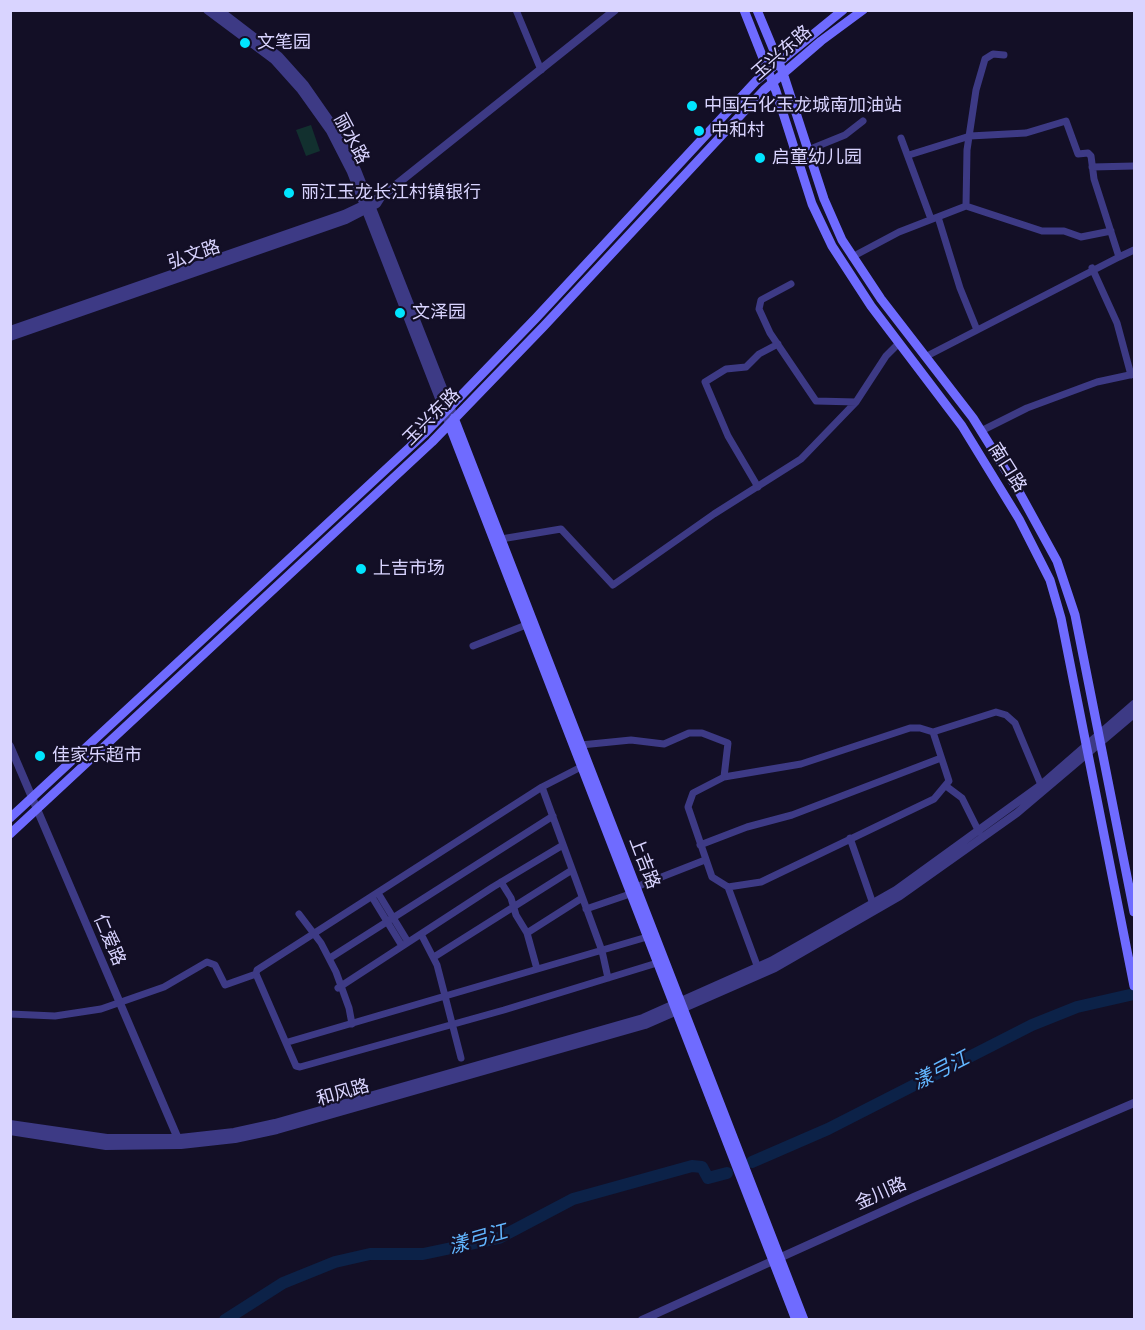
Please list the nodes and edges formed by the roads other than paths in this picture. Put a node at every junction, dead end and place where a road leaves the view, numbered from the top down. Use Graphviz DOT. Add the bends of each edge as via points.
graph roads {
  1 [pos="207,10"];
  2 [pos="219,10"];
  3 [pos="516,10"];
  4 [pos="615,10"];
  5 [pos="744,10"];
  6 [pos="757,10"];
  7 [pos="843,10"];
  8 [pos="863,10"];
  9 [pos="1004,55"];
  10 [pos="778,61"];
  11 [pos="542,70"];
  12 [pos="768,70"];
  13 [pos="783,73"];
  14 [pos="773,82"];
  15 [pos="863,121"];
  16 [pos="970,136"];
  17 [pos="901,138"];
  18 [pos="808,150"];
  19 [pos="909,155"];
  20 [pos="1134,165"];
  21 [pos="1092,167"];
  22 [pos="368,206"];
  23 [pos="966,206"];
  24 [pos="934,218"];
  25 [pos="1111,231"];
  26 [pos="1134,250"];
  27 [pos="1119,256"];
  28 [pos="852,257"];
  29 [pos="1092,268"];
  30 [pos="791,284"];
  31 [pos="10,330"];
  32 [pos="976,330"];
  33 [pos="10,337"];
  34 [pos="778,344"];
  35 [pos="899,344"];
  36 [pos="925,357"];
  37 [pos="1133,374"];
  38 [pos="856,402"];
  39 [pos="447,410"];
  40 [pos="452,421"];
  41 [pos="981,431"];
  42 [pos="758,487"];
  43 [pos="501,539"];
  44 [pos="526,625"];
  45 [pos="473,645"];
  46 [pos="1134,704"];
  47 [pos="1134,714"];
  48 [pos="933,732"];
  49 [pos="1100,740"];
  50 [pos="581,745"];
  51 [pos="10,746"];
  52 [pos="1088,751"];
  53 [pos="941,758"];
  54 [pos="581,767"];
  55 [pos="724,777"];
  56 [pos="1041,785"];
  57 [pos="946,786"];
  58 [pos="542,787"];
  59 [pos="32,798"];
  60 [pos="37,809"];
  61 [pos="553,816"];
  62 [pos="10,818"];
  63 [pos="979,832"];
  64 [pos="10,834"];
  65 [pos="850,838"];
  66 [pos="563,845"];
  67 [pos="700,845"];
  68 [pos="705,860"];
  69 [pos="572,870"];
  70 [pos="501,882"];
  71 [pos="728,887"];
  72 [pos="633,890"];
  73 [pos="375,895"];
  74 [pos="582,898"];
  75 [pos="873,904"];
  76 [pos="514,907"];
  77 [pos="586,909"];
  78 [pos="1134,912"];
  79 [pos="299,914"];
  80 [pos="390,920"];
  81 [pos="526,933"];
  82 [pos="313,934"];
  83 [pos="421,934"];
  84 [pos="647,937"];
  85 [pos="405,944"];
  86 [pos="602,951"];
  87 [pos="434,957"];
  88 [pos="330,958"];
  89 [pos="657,963"];
  90 [pos="758,968"];
  91 [pos="537,969"];
  92 [pos="256,974"];
  93 [pos="608,978"];
  94 [pos="1134,986"];
  95 [pos="340,987"];
  96 [pos="446,996"];
  97 [pos="119,1004"];
  98 [pos="677,1007"];
  99 [pos="10,1014"];
  100 [pos="352,1024"];
  101 [pos="453,1024"];
  102 [pos="288,1042"];
  103 [pos="461,1058"];
  104 [pos="1134,1103"];
  105 [pos="10,1124"];
  106 [pos="10,1131"];
  107 [pos="179,1142"];
  108 [pos="776,1259"];
  109 [pos="642,1320"];
  110 [pos="796,1320"];
  111 [pos="804,1320"];
  1 -- 22 [label="street, 丽水路" via="262,50 300,89 338,145"];
  2 -- 22 [label="street, 丽水路" via="279,56 305,85 344,142"];
  3 -- 11 [label="street"];
  4 -- 11 [label="street, 弘文路"];
  5 -- 12 [label="main road, 南口路"];
  6 -- 10 [label="main road, 南口路"];
  7 -- 10 [label="main road, 玉兴东路"];
  8 -- 13 [label="main road, 玉兴东路"];
  9 -- 16 [label="street" via="993,54 985,59"];
  10 -- 12 [label="main road, 玉兴东路"];
  10 -- 13 [label="main road, 南口路"];
  11 -- 22 [label="street, 弘文路"];
  12 -- 14 [label="main road, 南口路"];
  12 -- 39 [label="main road, 玉兴东路"];
  13 -- 14 [label="main road, 玉兴东路"];
  13 -- 18 [label="main road, 南口路"];
  14 -- 35 [label="main road, 南口路" via="824,231"];
  14 -- 40 [label="main road, 玉兴东路"];
  15 -- 18 [label="street" via="845,135"];
  16 -- 19 [label="street"];
  16 -- 21 [label="street" via="1026,134 1066,121 1078,154 1089,153"];
  16 -- 23 [label="street"];
  17 -- 19 [label="street"];
  18 -- 28 [label="main road, 南口路" via="829,213"];
  19 -- 24 [label="street"];
  20 -- 21 [label="street"];
  21 -- 25 [label="street"];
  22 -- 31 [label="street, 弘文路"];
  22 -- 33 [label="street, 弘文路"];
  22 -- 39 [label="street, 丽水路"];
  23 -- 24 [label="street"];
  23 -- 25 [label="street" via="1042,231 1064,231 1081,237"];
  24 -- 28 [label="street"];
  24 -- 32 [label="street"];
  25 -- 27 [label="street"];
  26 -- 27 [label="street"];
  27 -- 29 [label="street"];
  28 -- 36 [label="main road, 南口路"];
  29 -- 32 [label="street"];
  29 -- 37 [label="street" via="1118,323"];
  30 -- 34 [label="street" via="759,304 761,316"];
  32 -- 36 [label="street"];
  34 -- 38 [label="street" via="816,401"];
  34 -- 42 [label="street" via="746,367 726,369 705,382 728,436"];
  35 -- 38 [label="street" via="886,356"];
  35 -- 52 [label="main road, 南口路" via="962,426 1039,554 1058,605"];
  36 -- 41 [label="main road, 南口路"];
  37 -- 41 [label="street" via="1097,382"];
  38 -- 42 [label="street" via="801,459"];
  39 -- 40 [label="street, 丽水路"];
  39 -- 59 [label="main road, 玉兴东路"];
  40 -- 43 [label="main road, 上吉路"];
  40 -- 44 [label="main road, 上吉路"];
  40 -- 60 [label="main road, 玉兴东路"];
  41 -- 49 [label="main road, 南口路" via="1044,534 1063,575"];
  42 -- 43 [label="street" via="613,585 561,529"];
  43 -- 50 [label="main road, 上吉路"];
  44 -- 45 [label="street"];
  44 -- 54 [label="main road, 上吉路"];
  46 -- 49 [label="street"];
  47 -- 49 [label="street"];
  48 -- 53 [label="street"];
  48 -- 55 [label="street" via="910,729 801,764"];
  48 -- 56 [label="street" via="996,712 1006,715 1015,723"];
  49 -- 52 [label="street"];
  49 -- 78 [label="main road, 南口路"];
  50 -- 55 [label="street" via="631,740 664,744 689,733 702,733 728,743"];
  50 -- 72 [label="main road, 上吉路"];
  51 -- 59 [label="street, 仁爱路"];
  52 -- 56 [label="street"];
  52 -- 94 [label="main road, 南口路"];
  52 -- 98 [label="street" via="986,836 872,914 775,968"];
  53 -- 57 [label="street" via="949,781"];
  53 -- 67 [label="street" via="792,815 747,826"];
  54 -- 58 [label="street"];
  54 -- 72 [label="main road, 上吉路"];
  55 -- 67 [label="street" via="693,793 691,798 688,812"];
  56 -- 63 [label="street"];
  57 -- 63 [label="street" via="962,798"];
  57 -- 65 [label="street" via="934,799"];
  58 -- 61 [label="street"];
  58 -- 73 [label="street"];
  59 -- 60 [label="street, 仁爱路"];
  59 -- 62 [label="main road, 玉兴东路"];
  60 -- 64 [label="main road, 玉兴东路"];
  60 -- 97 [label="street, 仁爱路"];
  61 -- 66 [label="street"];
  61 -- 80 [label="street"];
  63 -- 75 [label="street"];
  65 -- 71 [label="street" via="761,882"];
  65 -- 75 [label="street"];
  66 -- 69 [label="street"];
  66 -- 70 [label="street"];
  67 -- 68 [label="street"];
  68 -- 71 [label="street" via="714,880"];
  68 -- 72 [label="street"];
  69 -- 74 [label="street"];
  69 -- 76 [label="street"];
  70 -- 76 [label="street"];
  70 -- 83 [label="street"];
  71 -- 90 [label="street"];
  72 -- 77 [label="street"];
  72 -- 84 [label="main road, 上吉路"];
  72 -- 98 [label="main road, 上吉路"];
  73 -- 80 [label="street"];
  73 -- 82 [label="street"];
  74 -- 77 [label="street"];
  74 -- 81 [label="street"];
  75 -- 90 [label="street"];
  76 -- 81 [label="street"];
  76 -- 87 [label="street"];
  77 -- 86 [label="street"];
  79 -- 82 [label="street"];
  80 -- 85 [label="street"];
  80 -- 88 [label="street"];
  81 -- 91 [label="street"];
  82 -- 88 [label="street"];
  82 -- 92 [label="street"];
  82 -- 95 [label="street"];
  83 -- 85 [label="street"];
  83 -- 87 [label="street"];
  84 -- 86 [label="street"];
  84 -- 89 [label="main road, 上吉路"];
  85 -- 95 [label="street"];
  86 -- 91 [label="street"];
  86 -- 93 [label="street"];
  87 -- 96 [label="street"];
  88 -- 95 [label="street"];
  89 -- 93 [label="street"];
  89 -- 98 [label="main road, 上吉路"];
  90 -- 98 [label="street"];
  91 -- 96 [label="street"];
  92 -- 97 [label="street" via="225,985 215,965 207,962 164,987"];
  92 -- 102 [label="street"];
  93 -- 101 [label="street"];
  95 -- 100 [label="street"];
  96 -- 100 [label="street"];
  96 -- 101 [label="street"];
  97 -- 99 [label="street" via="71,1014"];
  97 -- 107 [label="street, 仁爱路"];
  98 -- 107 [label="street, 和风路" via="645,1024 277,1130 235,1139"];
  98 -- 108 [label="main road, 上吉路"];
  100 -- 102 [label="street"];
  101 -- 102 [label="street" via="300,1067 296,1066"];
  101 -- 103 [label="street"];
  104 -- 108 [label="street, 金川路"];
  105 -- 107 [label="street, 和风路" via="88,1137"];
  106 -- 107 [label="street, 和风路" via="97,1145"];
  108 -- 109 [label="street, 金川路"];
  108 -- 110 [label="main road, 上吉路"];
  108 -- 111 [label="main road, 上吉路"];
}
